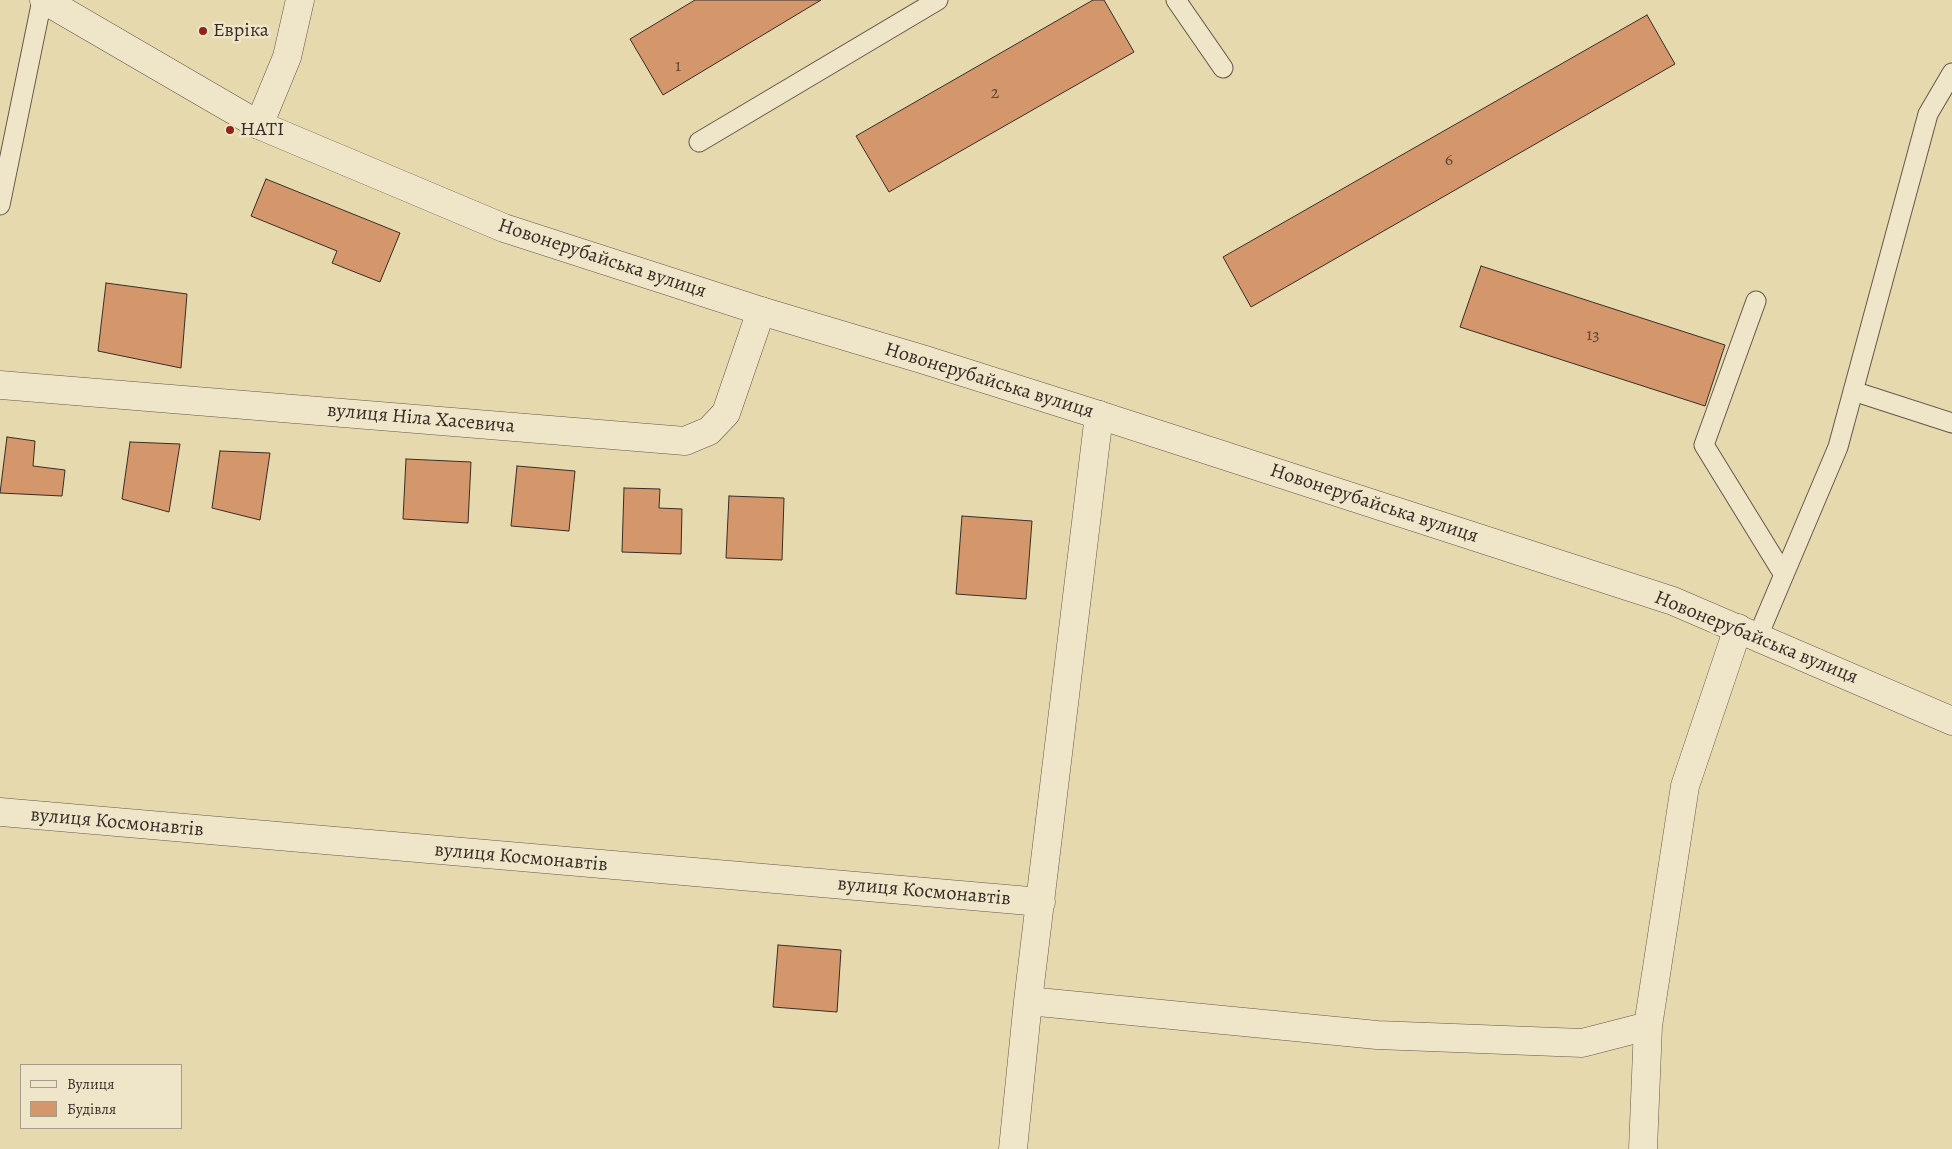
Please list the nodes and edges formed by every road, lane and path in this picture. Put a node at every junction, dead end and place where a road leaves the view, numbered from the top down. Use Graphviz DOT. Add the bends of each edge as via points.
graph roads {
  1 [pos="43,0"];
  2 [pos="300,0"];
  3 [pos="938,0"];
  4 [pos="1176,0"];
  5 [pos="1223,68"];
  6 [pos="1952,73"];
  7 [pos="259,125"];
  8 [pos="699,142"];
  9 [pos="0,206"];
  10 [pos="1756,301"];
  11 [pos="761,311"];
  12 [pos="0,385"];
  13 [pos="1853,391"];
  14 [pos="1099,415"];
  15 [pos="1952,423"];
  16 [pos="1784,575"];
  17 [pos="1748,632"];
  18 [pos="1952,721"];
  19 [pos="0,812"];
  20 [pos="1041,902"];
  21 [pos="1028,1002"];
  22 [pos="1648,1026"];
  23 [pos="1013,1149"];
  24 [pos="1643,1149"];
  1 -- 7 [label="street, Новонерубайська вулиця"];
  1 -- 9 [label="lane"];
  2 -- 7 [label="street" via="287,57"];
  3 -- 8 [label="lane"];
  4 -- 5 [label="lane"];
  6 -- 13 [label="lane" via="1928,114"];
  7 -- 11 [label="street, Новонерубайська вулиця" via="504,228"];
  10 -- 16 [label="lane" via="1704,445"];
  11 -- 12 [label="street, вулиця Ніла Хасевича" via="726,413 709,431 685,440"];
  11 -- 14 [label="street, Новонерубайська вулиця"];
  13 -- 15 [label="lane"];
  13 -- 16 [label="lane" via="1838,447"];
  14 -- 17 [label="street, Новонерубайська вулиця" via="1673,601"];
  14 -- 20 [label="street"];
  16 -- 17 [label="lane"];
  17 -- 18 [label="street, Новонерубайська вулиця"];
  17 -- 22 [label="street" via="1685,786"];
  19 -- 20 [label="street, вулиця Космонавтів"];
  20 -- 21 [label="street"];
  21 -- 22 [label="street" via="1377,1035 1572,1043"];
  21 -- 23 [label="street"];
  22 -- 24 [label="street"];
}
